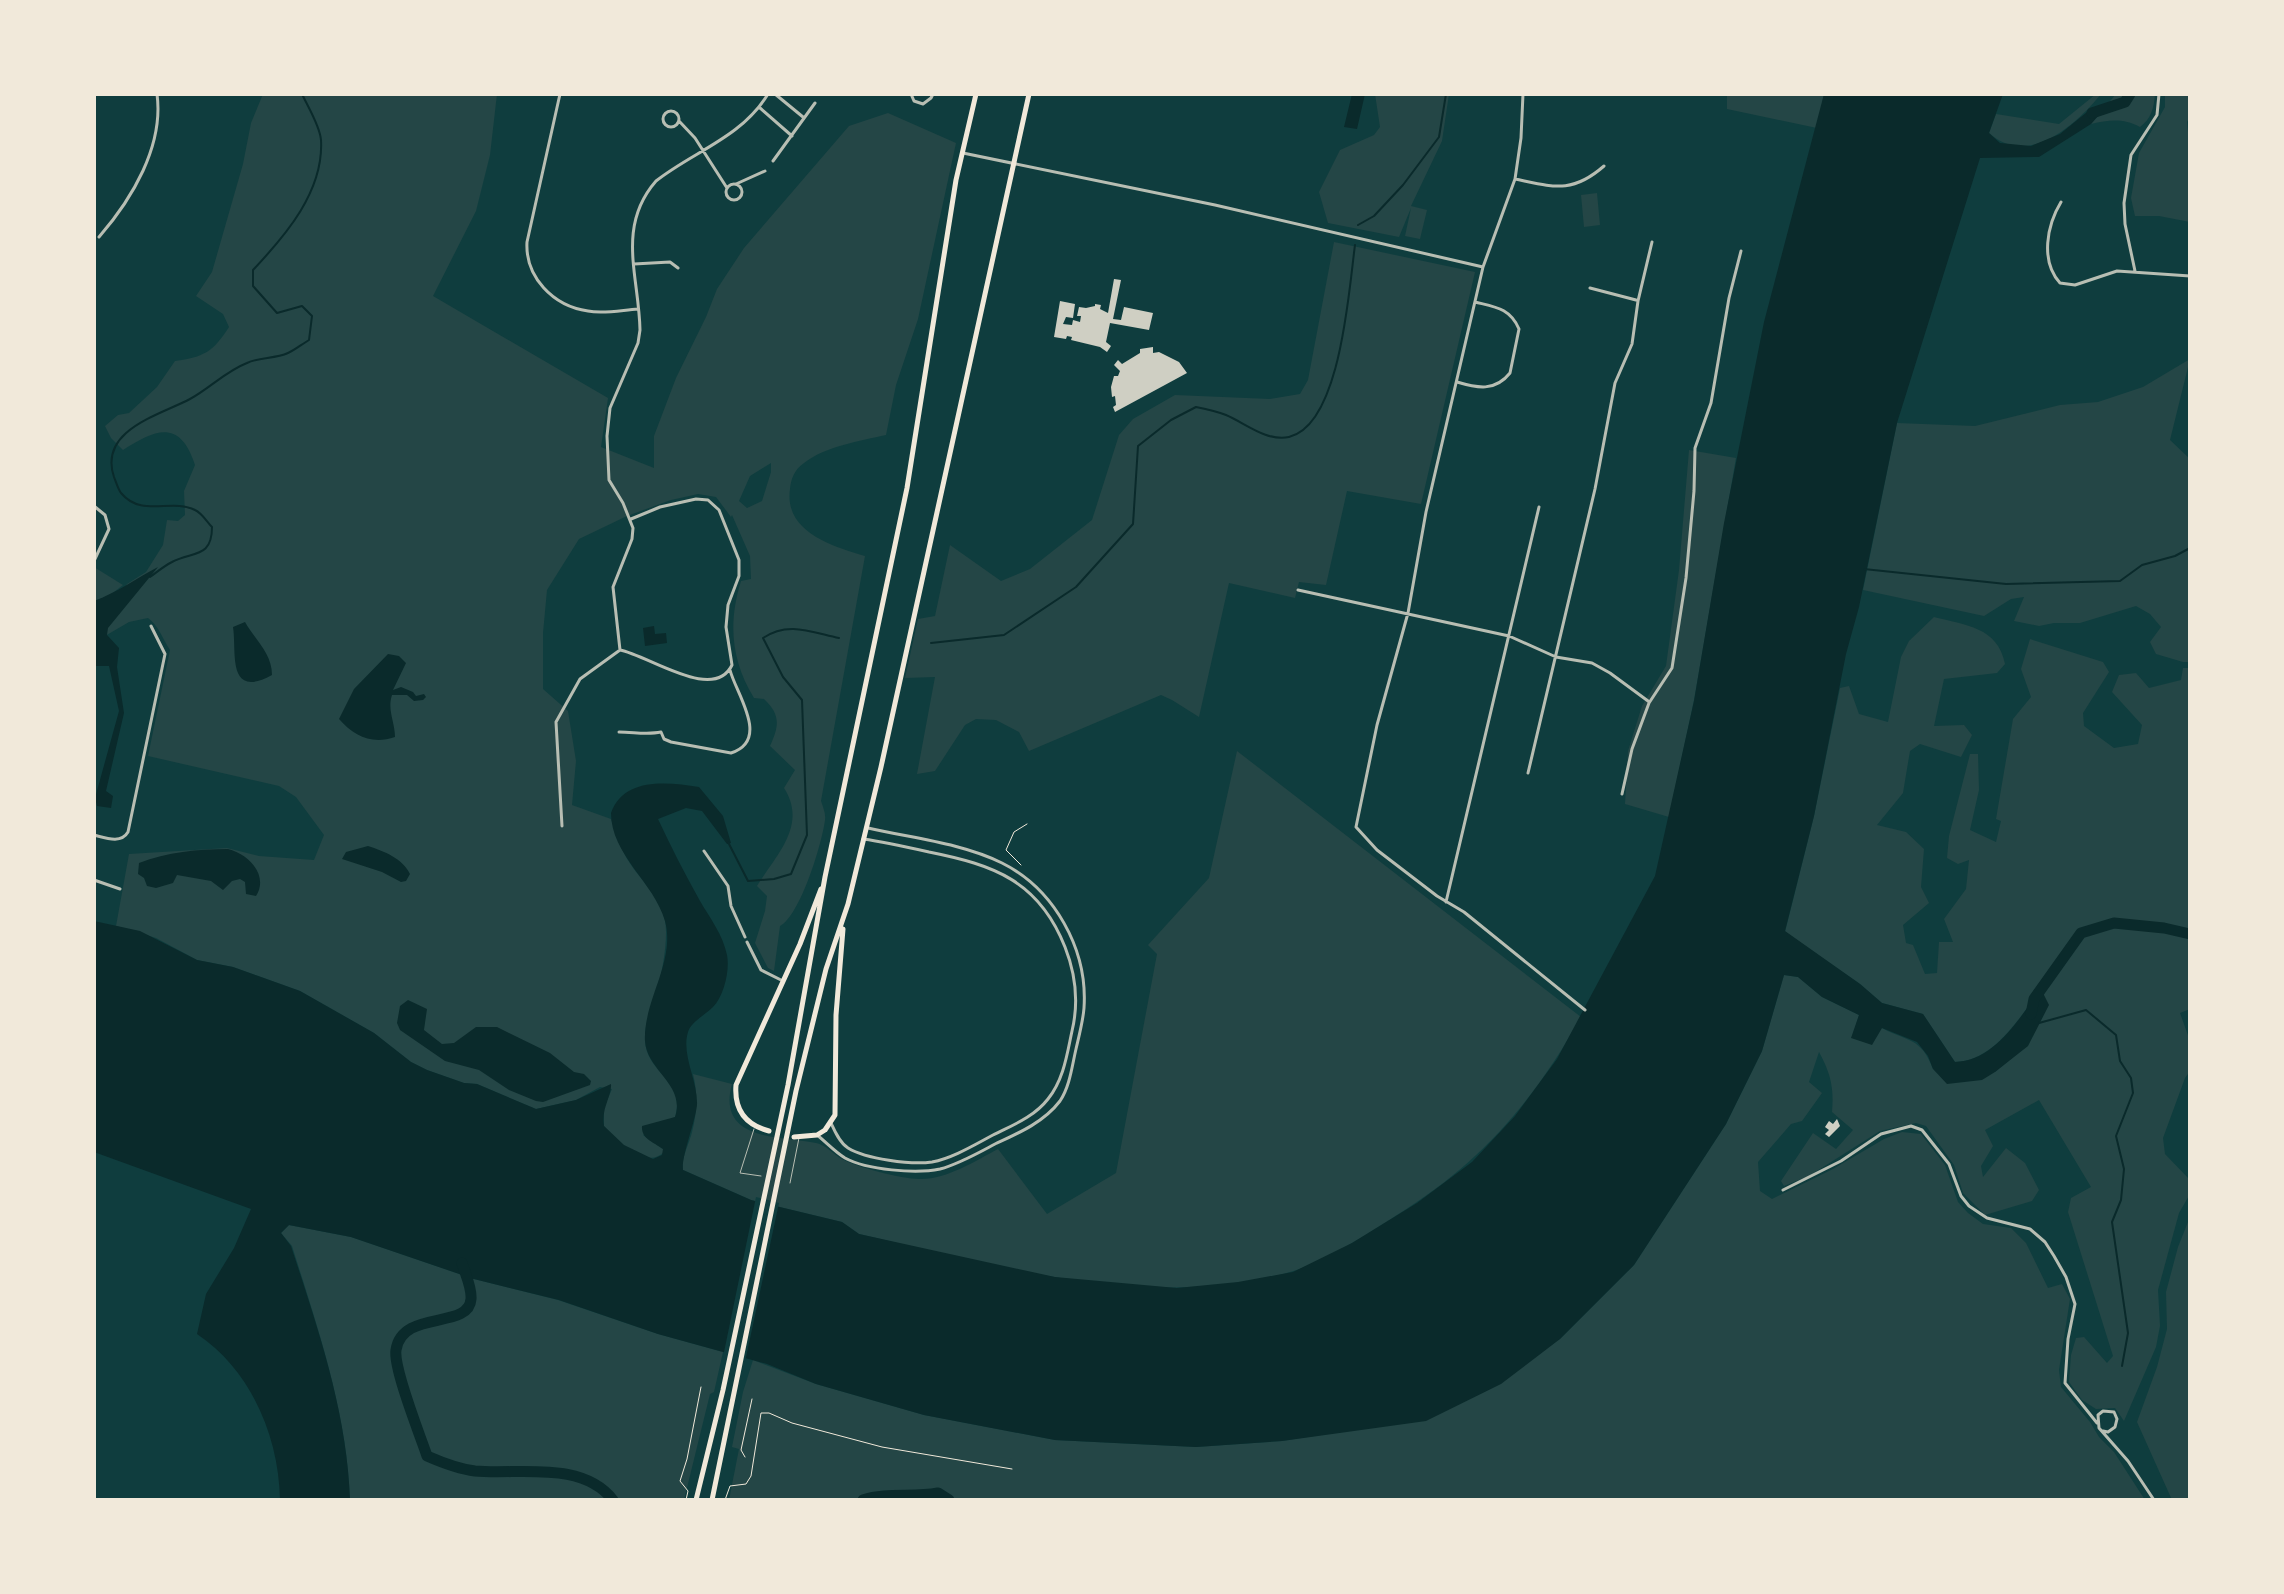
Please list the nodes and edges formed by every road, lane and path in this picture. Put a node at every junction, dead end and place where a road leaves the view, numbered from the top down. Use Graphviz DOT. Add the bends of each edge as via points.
graph roads {
  1 [pos="157,94"];
  2 [pos="560,94"];
  3 [pos="768,94"];
  4 [pos="775,94"];
  5 [pos="911,94"];
  6 [pos="933,94"];
  7 [pos="976,94"];
  8 [pos="1029,94"];
  9 [pos="1523,94"];
  10 [pos="2159,94"];
  11 [pos="815,103"];
  12 [pos="759,107"];
  13 [pos="803,117"];
  14 [pos="679,121"];
  15 [pos="792,136"];
  16 [pos="704,152"];
  17 [pos="962,153"];
  18 [pos="773,161"];
  19 [pos="1014,162"];
  20 [pos="1604,166"];
  21 [pos="765,171"];
  22 [pos="1515,179"];
  23 [pos="735,185"];
  24 [pos="727,188"];
  25 [pos="2061,202"];
  26 [pos="99,237"];
  27 [pos="1652,242"];
  28 [pos="1741,251"];
  29 [pos="634,264"];
  30 [pos="1483,267"];
  31 [pos="678,268"];
  32 [pos="2135,271"];
  33 [pos="2190,276"];
  34 [pos="1590,288"];
  35 [pos="1638,301"];
  36 [pos="1475,302"];
  37 [pos="640,309"];
  38 [pos="1456,381"];
  39 [pos="94,506"];
  40 [pos="1539,507"];
  41 [pos="631,519"];
  42 [pos="94,561"];
  43 [pos="1298,590"];
  44 [pos="1408,613"];
  45 [pos="151,626"];
  46 [pos="1509,636"];
  47 [pos="620,650"];
  48 [pos="1556,657"];
  49 [pos="730,670"];
  50 [pos="1649,703"];
  51 [pos="619,732"];
  52 [pos="1528,773"];
  53 [pos="1622,794"];
  54 [pos="1027,824"];
  55 [pos="562,826"];
  56 [pos="866,827"];
  57 [pos="94,835"];
  58 [pos="863,839"];
  59 [pos="704,851"];
  60 [pos="972,851"];
  61 [pos="969,860"];
  62 [pos="1017,872"];
  63 [pos="825,877"];
  64 [pos="94,880"];
  65 [pos="120,889"];
  66 [pos="1446,902"];
  67 [pos="845,916"];
  68 [pos="1060,916"];
  69 [pos="1053,921"];
  70 [pos="783,981"];
  71 [pos="1585,1010"];
  72 [pos="1072,1032"];
  73 [pos="1079,1034"];
  74 [pos="831,1123"];
  75 [pos="1018,1123"];
  76 [pos="755,1127"];
  77 [pos="769,1131"];
  78 [pos="1023,1131"];
  79 [pos="817,1135"];
  80 [pos="796,1138"];
  81 [pos="761,1176"];
  82 [pos="790,1183"];
  83 [pos="1783,1190"];
  84 [pos="701,1387"];
  85 [pos="752,1399"];
  86 [pos="2097,1423"];
  87 [pos="2103,1431"];
  88 [pos="745,1457"];
  89 [pos="1012,1469"];
  90 [pos="686,1500"];
  91 [pos="696,1500"];
  92 [pos="712,1500"];
  93 [pos="725,1500"];
  94 [pos="2154,1500"];
  1 -- 26 [label="street" via="158,125 146,165"];
  2 -- 37 [label="street" via="527,242 532,272 551,295 577,309"];
  3 -- 12 [label="street"];
  4 -- 13 [label="street"];
  5 -- 6 [label="street" via="923,104"];
  7 -- 17 [label="highway"];
  8 -- 19 [label="highway"];
  9 -- 22 [label="street"];
  10 -- 32 [label="street" via="2157,115 2131,155 2124,203"];
  11 -- 13 [label="street"];
  12 -- 15 [label="street"];
  12 -- 16 [label="street"];
  13 -- 15 [label="street"];
  14 -- 16 [label="street"];
  15 -- 18 [label="street"];
  16 -- 24 [label="street"];
  16 -- 29 [label="street" via="666,173 647,191 631,236"];
  17 -- 19 [label="street"];
  17 -- 63 [label="highway" via="907,488"];
  19 -- 30 [label="street"];
  19 -- 56 [label="highway"];
  20 -- 22 [label="street" via="1570,187"];
  21 -- 23 [label="street"];
  22 -- 30 [label="street"];
  23 -- 24 [label="street"];
  23 -- 24 [label="street" via="742,191 737,200 728,197"];
  25 -- 32 [label="street" via="2052,217 2048,244 2050,265 2060,283 2075,285 2117,271"];
  27 -- 35 [label="street"];
  28 -- 50 [label="street" via="1711,403 1695,448 1687,563 1672,668"];
  29 -- 31 [label="street" via="670,262"];
  29 -- 37 [label="street"];
  30 -- 36 [label="street"];
  32 -- 33 [label="street"];
  34 -- 35 [label="street"];
  35 -- 48 [label="street" via="1632,344 1615,383"];
  36 -- 38 [label="street"];
  36 -- 38 [label="street" via="1506,310 1519,329 1510,373 1480,389"];
  37 -- 41 [label="street" via="638,343 610,408 607,436 609,480"];
  38 -- 44 [label="street"];
  39 -- 42 [label="street" via="105,515 109,529"];
  40 -- 46 [label="street"];
  41 -- 47 [label="street" via="632,539 613,587"];
  41 -- 49 [label="street" via="696,499 708,500 719,510 739,560 726,627"];
  43 -- 44 [label="street"];
  44 -- 46 [label="street"];
  44 -- 66 [label="street" via="1356,827 1377,850"];
  45 -- 57 [label="street" via="165,654 128,832 120,840"];
  46 -- 48 [label="street"];
  46 -- 66 [label="street"];
  47 -- 49 [label="street" via="688,677 717,680"];
  47 -- 55 [label="street" via="580,679 556,722"];
  48 -- 50 [label="street" via="1592,663"];
  48 -- 52 [label="street"];
  49 -- 51 [label="street" via="751,729 737,751 671,742 661,732"];
  50 -- 53 [label="street"];
  54 -- 62 [label="path" via="1014,832 1006,850 1022,863"];
  56 -- 58 [label="highway"];
  56 -- 60 [label="street"];
  58 -- 61 [label="street"];
  58 -- 67 [label="highway"];
  59 -- 70 [label="street" via="728,886 731,906 761,970"];
  60 -- 61 [label="street"];
  60 -- 62 [label="street"];
  61 -- 69 [label="street" via="1024,887"];
  62 -- 68 [label="street"];
  63 -- 70 [label="highway"];
  63 -- 91 [label="highway" via="787,1089"];
  64 -- 65 [label="street"];
  66 -- 71 [label="street"];
  67 -- 74 [label="highway" via="838,960 837,1106"];
  67 -- 92 [label="highway" via="826,969 796,1091"];
  68 -- 69 [label="street"];
  68 -- 73 [label="street" via="1083,978"];
  69 -- 72 [label="street" via="1075,985"];
  70 -- 76 [label="highway" via="736,1085 736,1104"];
  72 -- 73 [label="street"];
  72 -- 75 [label="street" via="1057,1087 1037,1112"];
  73 -- 78 [label="street" via="1067,1089 1043,1118"];
  74 -- 75 [label="street" via="850,1149 916,1163 944,1158"];
  74 -- 79 [label="highway"];
  75 -- 78 [label="street"];
  76 -- 77 [label="highway"];
  76 -- 81 [label="lane" via="740,1173"];
  78 -- 79 [label="street" via="951,1166 914,1172 855,1162"];
  79 -- 80 [label="highway"];
  80 -- 82 [label="lane"];
  83 -- 86 [label="street" via="1881,1134 1911,1126 1922,1130 1949,1164 1969,1206 1987,1218 2035,1231 2054,1256 2075,1304 2065,1383"];
  84 -- 90 [label="path" via="680,1481 688,1491"];
  85 -- 88 [label="path" via="741,1450"];
  86 -- 87 [label="street"];
  86 -- 87 [label="street" via="2100,1413 2110,1411 2117,1419 2115,1427"];
  87 -- 94 [label="street"];
  89 -- 93 [label="path" via="882,1447 761,1413 751,1476 746,1484 730,1486"];
}
